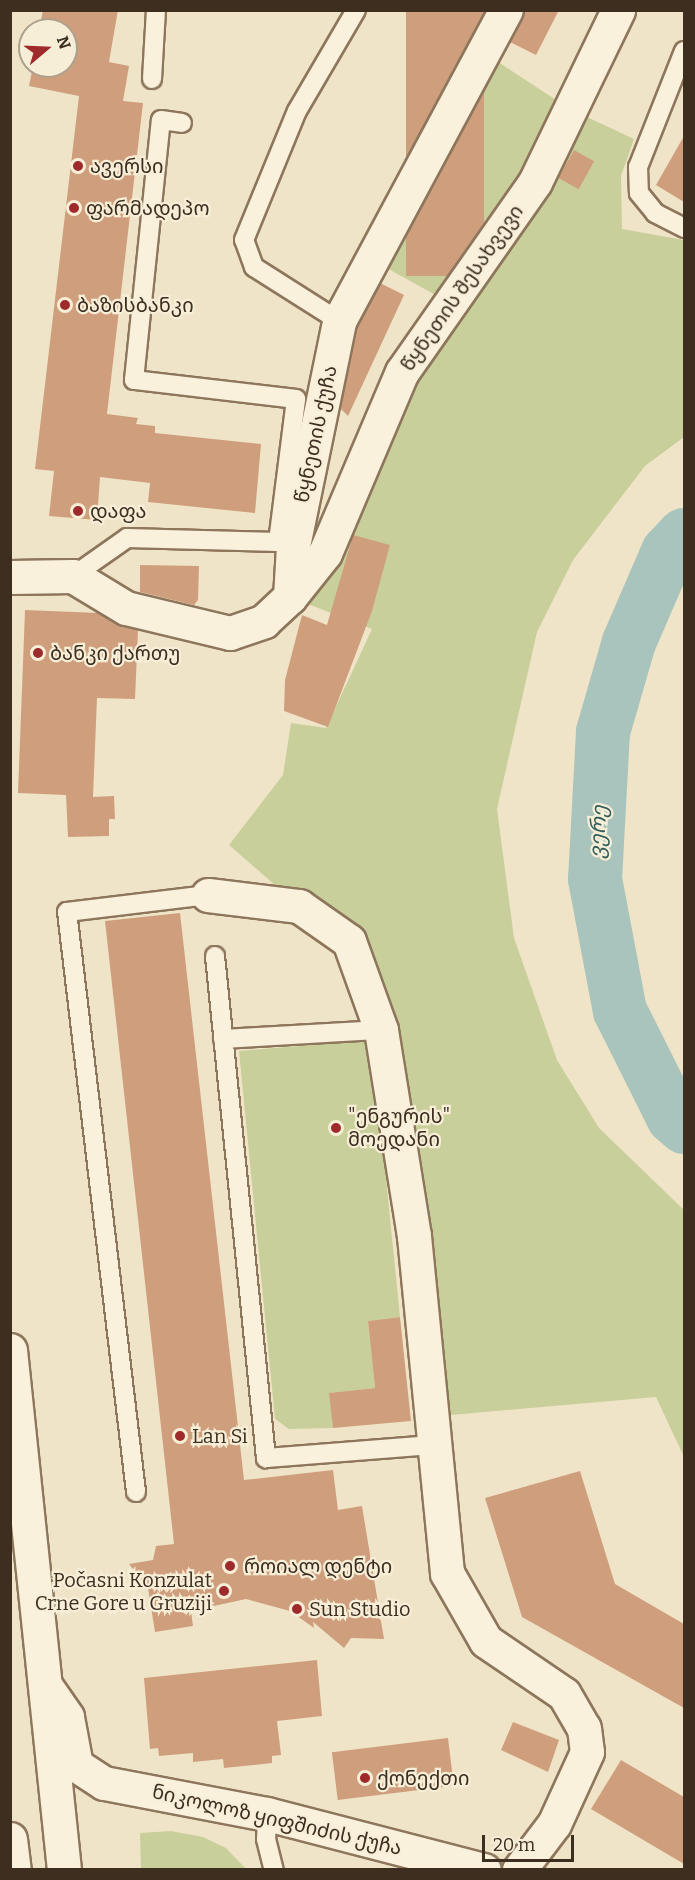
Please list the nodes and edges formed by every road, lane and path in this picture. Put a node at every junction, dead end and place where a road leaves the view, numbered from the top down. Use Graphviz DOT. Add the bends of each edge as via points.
graph roads {
  1 [pos="156,10"];
  2 [pos="356,10"];
  3 [pos="506,10"];
  4 [pos="618,10"];
  5 [pos="684,51"];
  6 [pos="152,79"];
  7 [pos="182,123"];
  8 [pos="684,228"];
  9 [pos="339,321"];
  10 [pos="74,576"];
  11 [pos="10,577"];
  12 [pos="290,597"];
  13 [pos="208,895"];
  14 [pos="215,956"];
  15 [pos="381,1030"];
  16 [pos="223,1039"];
  17 [pos="10,1350"];
  18 [pos="432,1445"];
  19 [pos="136,1492"];
  20 [pos="47,1688"];
  21 [pos="104,1784"];
  22 [pos="267,1814"];
  23 [pos="59,1830"];
  24 [pos="10,1839"];
  25 [pos="14,1869"];
  26 [pos="63,1869"];
  27 [pos="274,1869"];
  28 [pos="484,1869"];
  29 [pos="519,1869"];
  1 -- 6 [label="lane"];
  2 -- 9 [label="lane" via="297,111 244,240 254,267"];
  3 -- 9 [label="street, წყნეთის ქუჩა"];
  4 -- 12 [label="street, წყნეთის შესახვევი" via="535,183 402,372 325,553"];
  5 -- 8 [label="lane" via="639,167 639,194 655,213"];
  7 -- 10 [label="lane" via="161,120 134,380 296,399 278,542 127,538"];
  9 -- 12 [label="street, წყნეთის ქუჩა" via="293,546"];
  10 -- 11 [label="street"];
  10 -- 12 [label="street" via="126,608 230,633 264,621"];
  13 -- 15 [label="street" via="299,906 349,941"];
  13 -- 19 [label="lane" via="67,912"];
  14 -- 16 [label="lane"];
  15 -- 16 [label="lane"];
  15 -- 18 [label="street" via="414,1236"];
  16 -- 18 [label="lane" via="266,1458"];
  17 -- 20 [label="street"];
  18 -- 29 [label="street" via="447,1573 486,1641 564,1694 584,1728 587,1752 554,1824"];
  20 -- 21 [label="street" via="67,1717 76,1765"];
  20 -- 23 [label="street"];
  21 -- 22 [label="street, ნიკოლოზ ყიფშიძის ქუჩა"];
  21 -- 23 [label="street" via="74,1799"];
  22 -- 27 [label="lane" via="266,1839"];
  22 -- 28 [label="street, ნიკოლოზ ყიფშიძის ქუჩა"];
  23 -- 26 [label="street"];
  24 -- 25 [label="street"];
}
